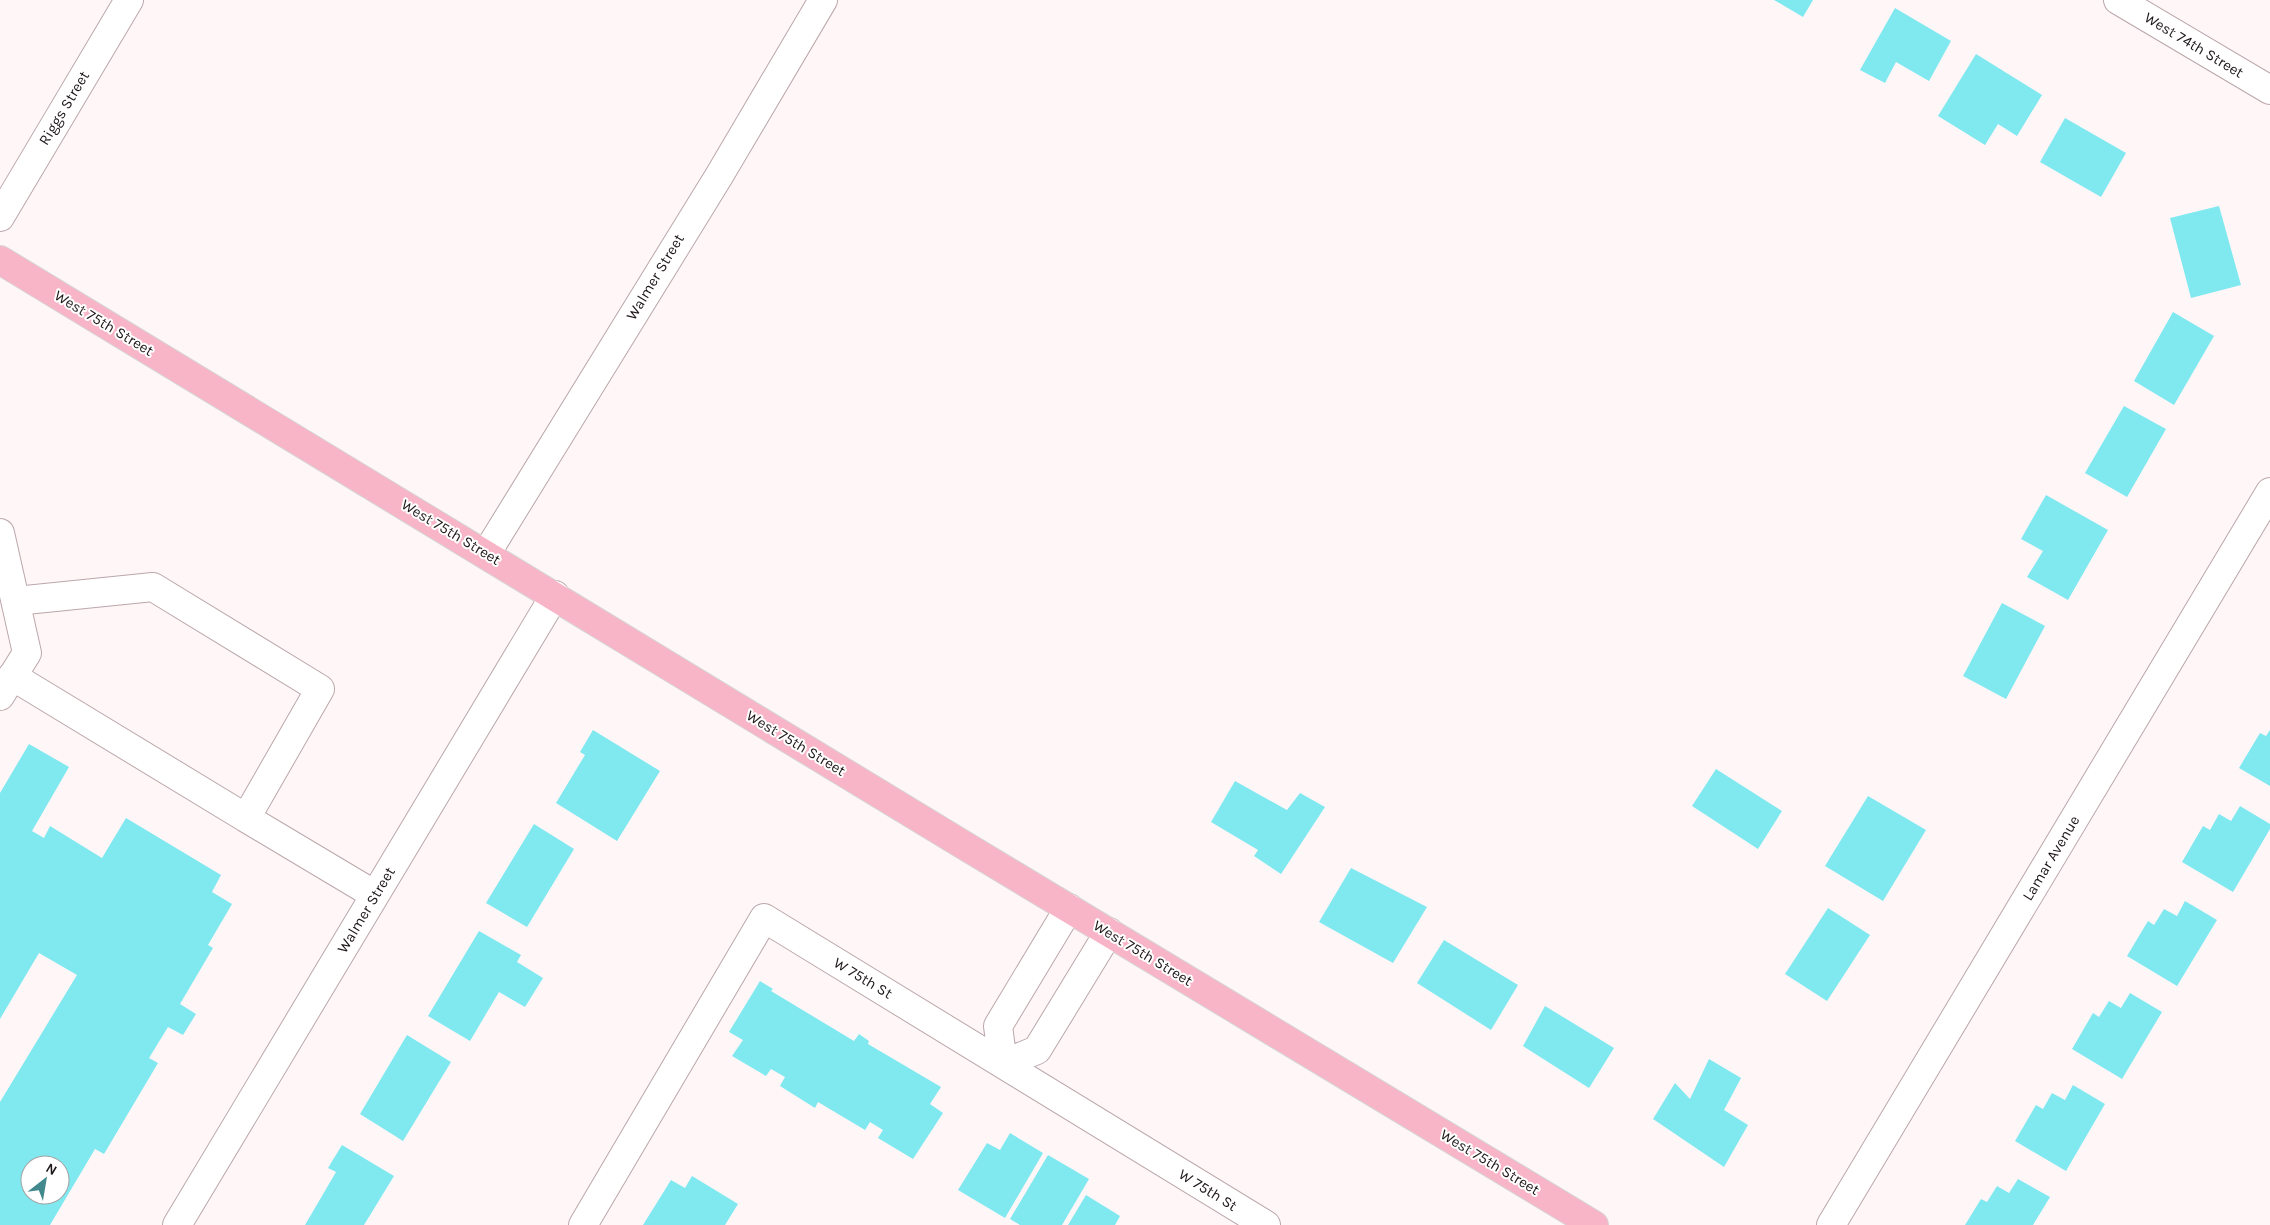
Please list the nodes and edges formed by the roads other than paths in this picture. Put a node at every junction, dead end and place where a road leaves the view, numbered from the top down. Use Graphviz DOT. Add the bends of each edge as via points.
graph roads {
  1 [pos="129,0"];
  2 [pos="823,0"];
  3 [pos="2118,0"];
  4 [pos="2270,90"];
  5 [pos="0,217"];
  6 [pos="0,260"];
  7 [pos="2270,492"];
  8 [pos="0,533"];
  9 [pos="486,554"];
  10 [pos="555,595"];
  11 [pos="16,601"];
  12 [pos="6,686"];
  13 [pos="246,818"];
  14 [pos="375,895"];
  15 [pos="1069,908"];
  16 [pos="1109,932"];
  17 [pos="1003,1064"];
  18 [pos="177,1225"];
  19 [pos="583,1225"];
  20 [pos="1266,1225"];
  21 [pos="1594,1225"];
  22 [pos="1831,1225"];
  1 -- 5 [label="street, Riggs Street"];
  2 -- 9 [label="street, Walmer Street" via="719,176"];
  3 -- 4 [label="street, West 74th Street"];
  6 -- 9 [label="main road, West 75th Street"];
  7 -- 22 [label="street, Lamar Avenue"];
  8 -- 11 [label="street"];
  9 -- 10 [label="main road, West 75th Street"];
  10 -- 14 [label="street, Walmer Street"];
  10 -- 15 [label="main road, West 75th Street"];
  11 -- 12 [label="street" via="27,653"];
  11 -- 13 [label="street" via="153,587 320,689"];
  12 -- 13 [label="street"];
  13 -- 14 [label="street"];
  14 -- 18 [label="street, Walmer Street"];
  15 -- 16 [label="main road, West 75th Street"];
  15 -- 17 [label="street" via="998,1026"];
  16 -- 17 [label="street" via="1037,1050"];
  16 -- 21 [label="main road, West 75th Street"];
  17 -- 19 [label="street, W 75th St" via="764,918"];
  17 -- 20 [label="street, W 75th St"];
}
